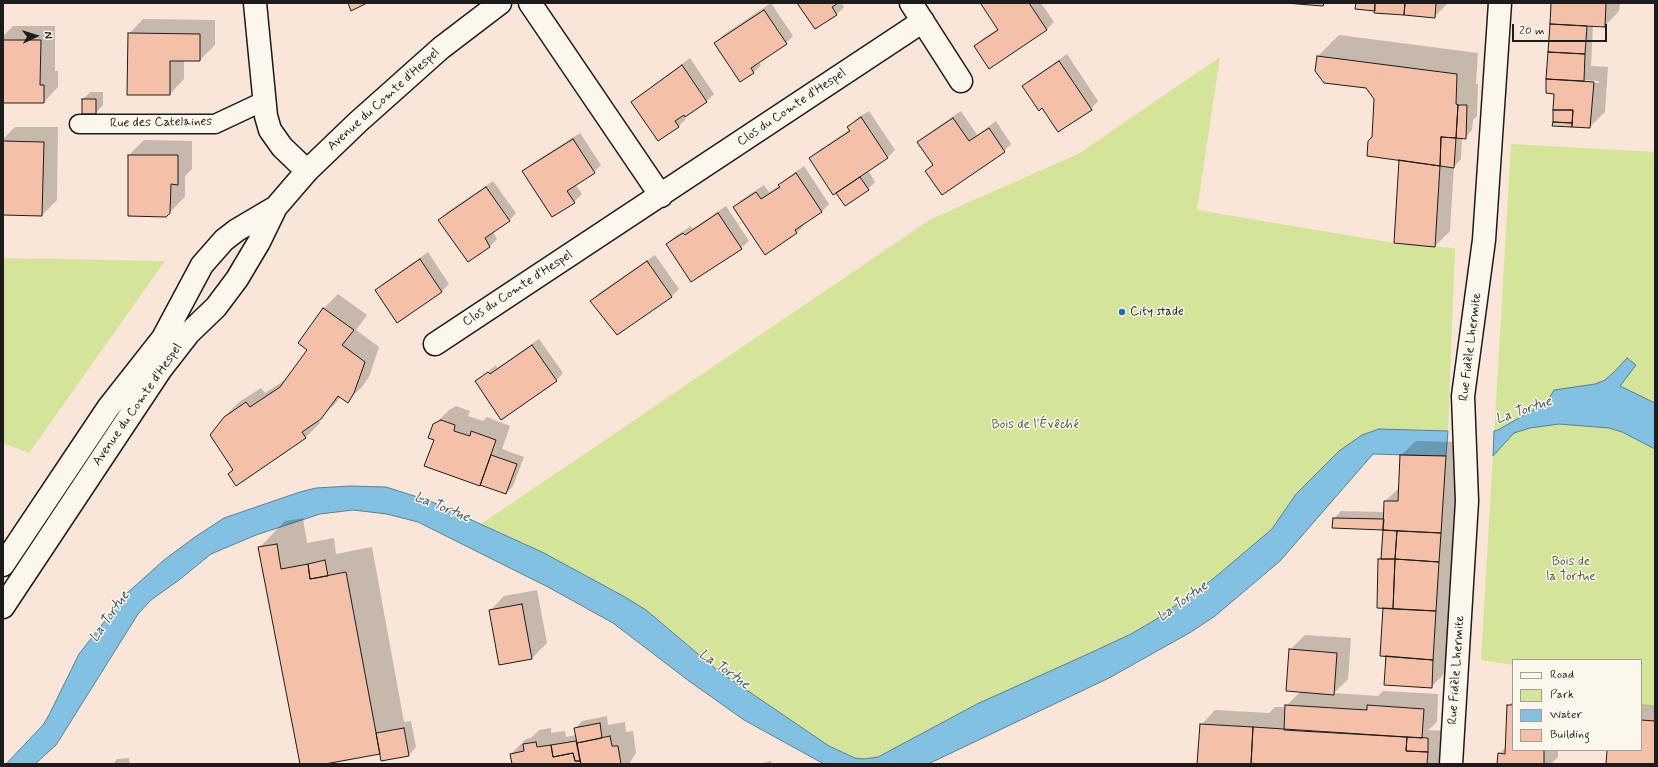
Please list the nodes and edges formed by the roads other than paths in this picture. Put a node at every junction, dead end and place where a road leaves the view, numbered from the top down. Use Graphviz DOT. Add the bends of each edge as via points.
graph roads {
  1 [pos="255,3"];
  2 [pos="500,3"];
  3 [pos="530,3"];
  4 [pos="1500,3"];
  5 [pos="917,12"];
  6 [pos="960,81"];
  7 [pos="264,101"];
  8 [pos="79,124"];
  9 [pos="307,170"];
  10 [pos="661,196"];
  11 [pos="276,207"];
  12 [pos="435,344"];
  13 [pos="3,565"];
  14 [pos="3,607"];
  15 [pos="1451,764"];
  1 -- 7 [label="street"];
  2 -- 9 [label="street, Avenue du Comte d'Hespel" via="416,69"];
  3 -- 10 [label="street"];
  4 -- 15 [label="street, Rue Fidèle Lhermite" via="1484,240 1463,396 1468,501"];
  5 -- 6 [label="street, Clos du Comte d'Hespel"];
  5 -- 10 [label="street, Clos du Comte d'Hespel"];
  7 -- 8 [label="lane, Rue des Catelaines" via="215,124"];
  7 -- 9 [label="street" via="270,130 282,147"];
  9 -- 11 [label="street, Avenue du Comte d'Hespel"];
  10 -- 12 [label="street, Clos du Comte d'Hespel"];
  11 -- 13 [label="street, Avenue du Comte d'Hespel" via="236,230 202,265 163,338 108,408"];
  11 -- 14 [label="street, Avenue du Comte d'Hespel" via="237,279 216,308 189,333 161,368"];
}
